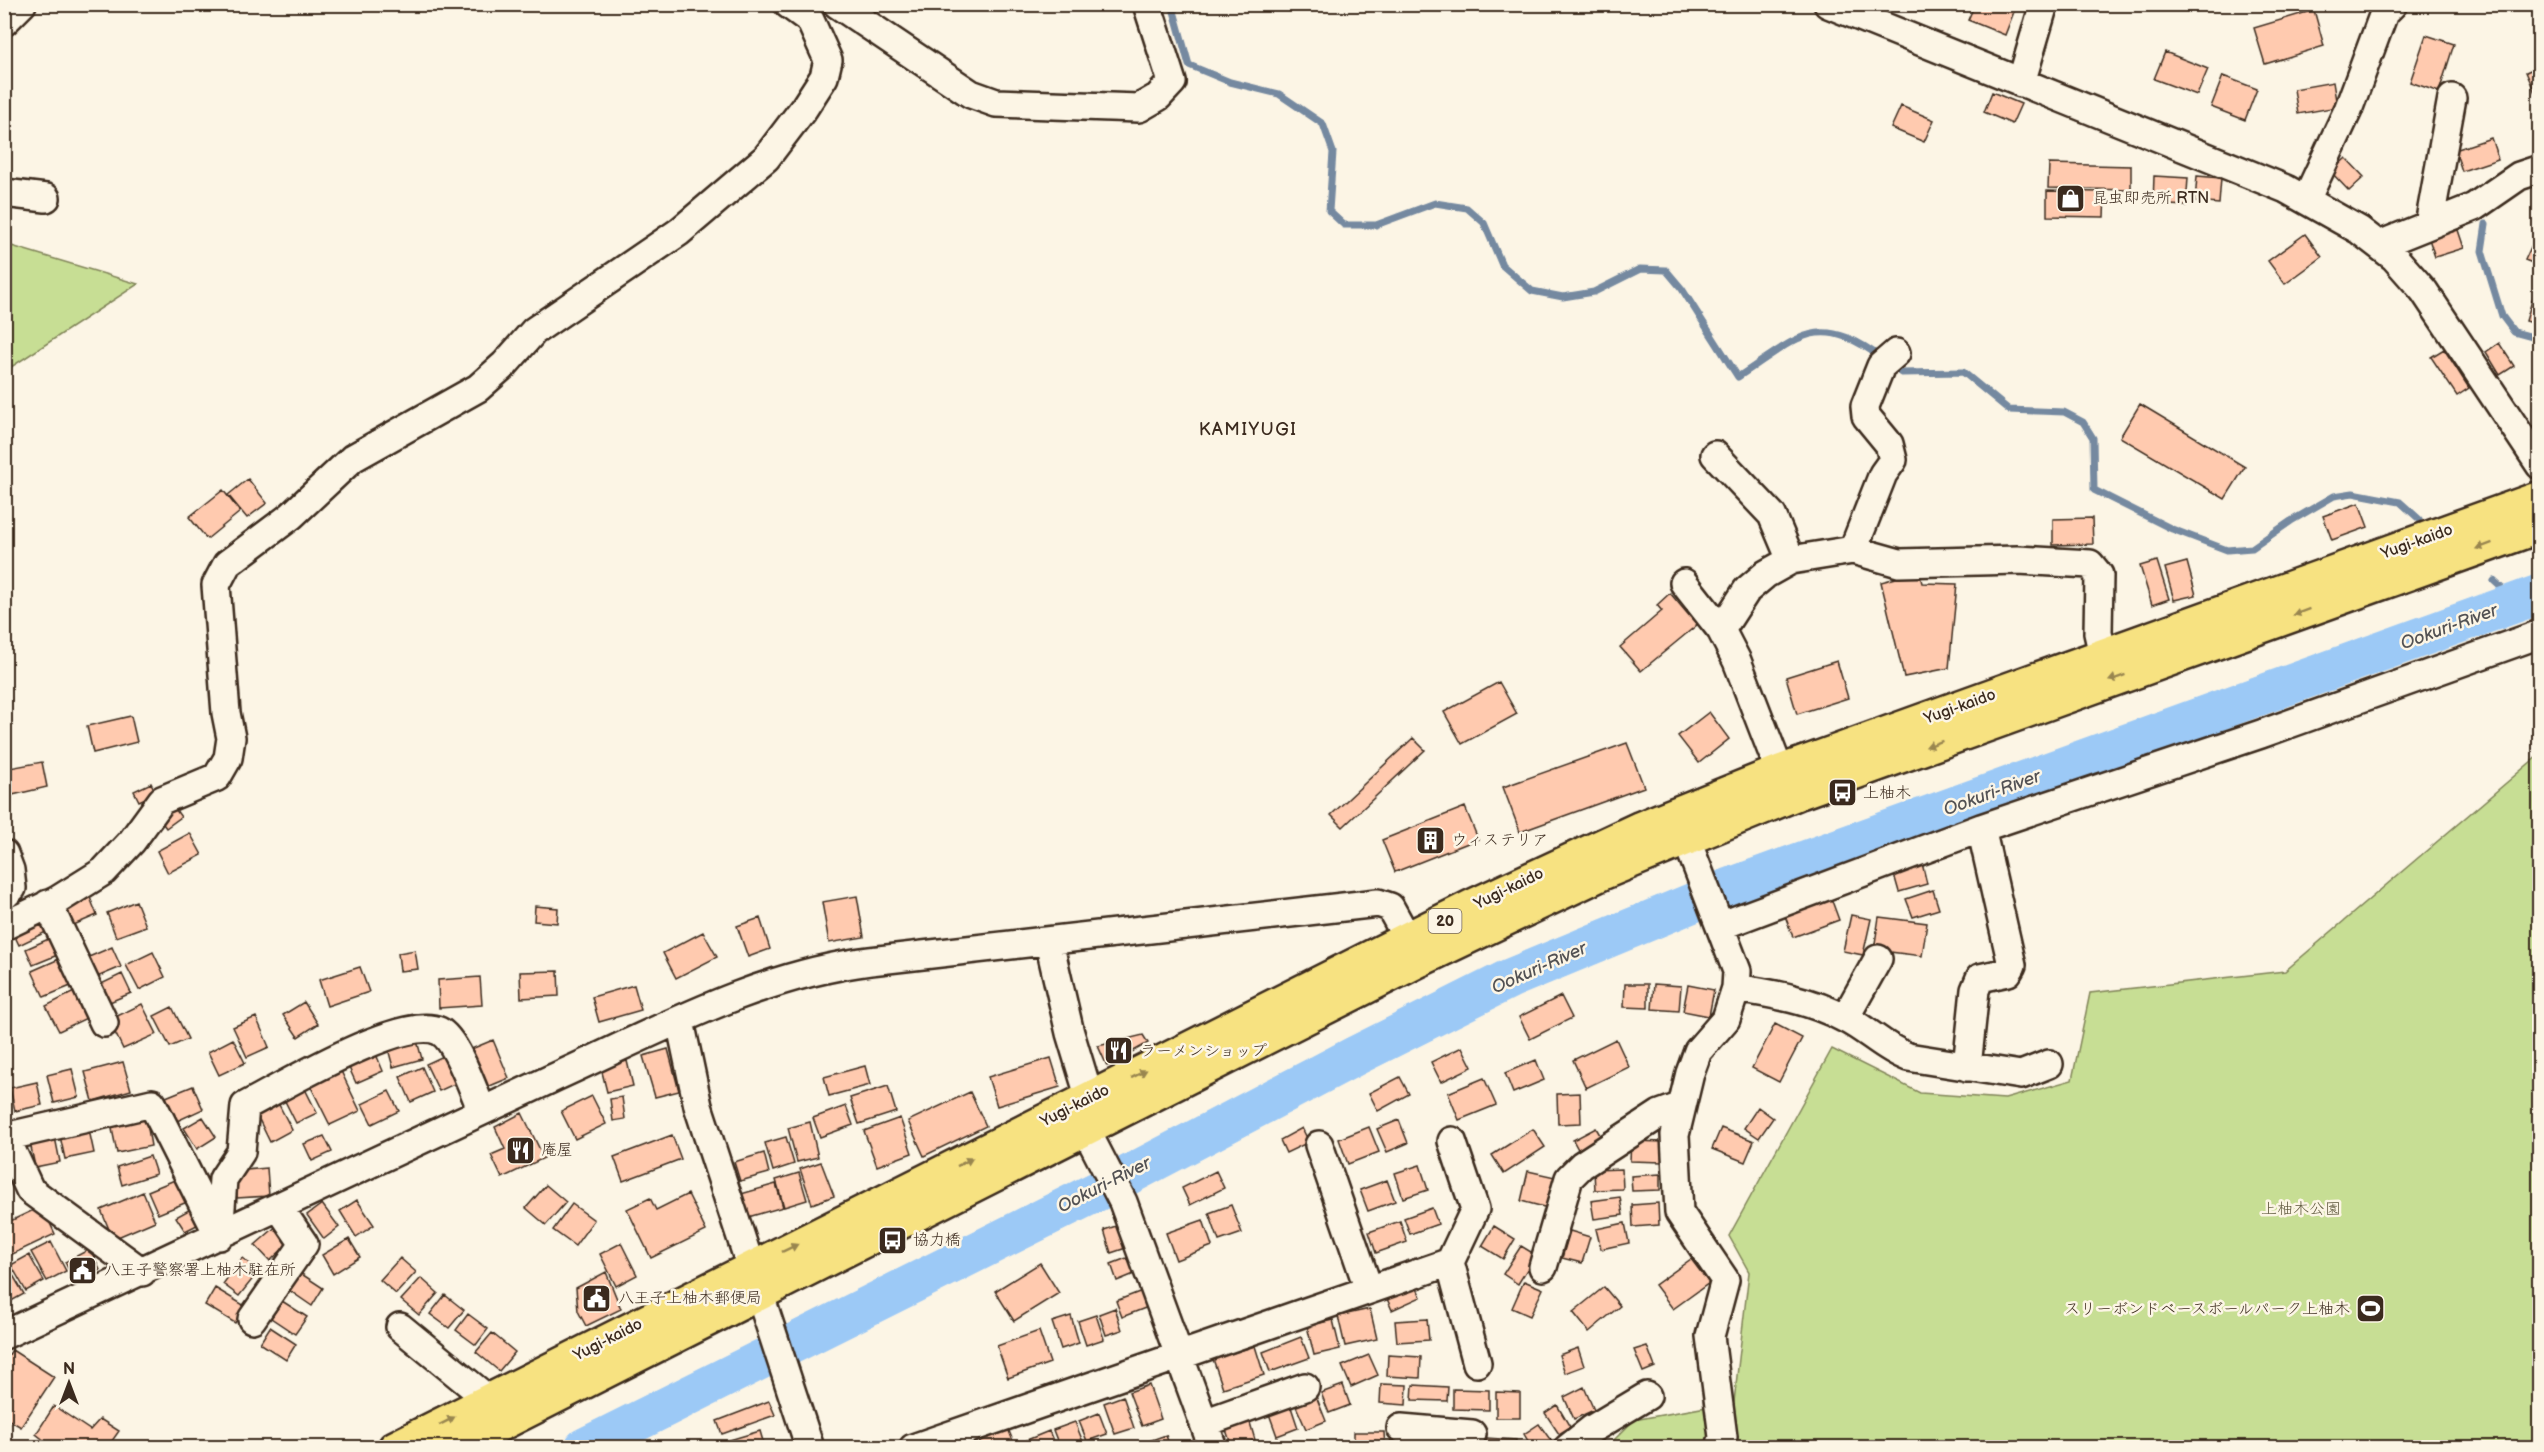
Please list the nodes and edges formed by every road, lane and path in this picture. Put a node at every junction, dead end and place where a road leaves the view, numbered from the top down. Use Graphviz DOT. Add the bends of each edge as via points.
graph roads {
  1 [pos="22,4"];
  2 [pos="788,4"];
  3 [pos="837,4"];
  4 [pos="1148,4"];
  5 [pos="2044,4"];
  6 [pos="2393,4"];
  7 [pos="1832,5"];
  8 [pos="4,22"];
  9 [pos="2021,83"];
  10 [pos="2452,98"];
  11 [pos="2540,169"];
  12 [pos="4,193"];
  13 [pos="46,198"];
  14 [pos="2306,200"];
  15 [pos="2429,225"];
  16 [pos="2379,245"];
  17 [pos="1896,353"];
  18 [pos="1715,455"];
  19 [pos="2540,465"];
  20 [pos="2540,498"];
  21 [pos="2540,526"];
  22 [pos="1853,550"];
  23 [pos="1791,560"];
  24 [pos="1684,583"];
  25 [pos="1721,630"];
  26 [pos="2540,634"];
  27 [pos="2103,655"];
  28 [pos="1780,772"];
  29 [pos="1981,828"];
  30 [pos="1686,838"];
  31 [pos="4,854"];
  32 [pos="4,896"];
  33 [pos="48,904"];
  34 [pos="1719,922"];
  35 [pos="4,926"];
  36 [pos="1049,942"];
  37 [pos="1414,950"];
  38 [pos="1878,959"];
  39 [pos="1736,988"];
  40 [pos="1845,1018"];
  41 [pos="680,1021"];
  42 [pos="104,1023"];
  43 [pos="2049,1064"];
  44 [pos="1967,1066"];
  45 [pos="1682,1106"];
  46 [pos="482,1111"];
  47 [pos="1088,1114"];
  48 [pos="5,1135"];
  49 [pos="1452,1141"];
  50 [pos="1319,1145"];
  51 [pos="279,1207"];
  52 [pos="219,1236"];
  53 [pos="1450,1262"];
  54 [pos="1543,1267"];
  55 [pos="142,1272"];
  56 [pos="755,1280"];
  57 [pos="1369,1290"];
  58 [pos="252,1319"];
  59 [pos="400,1327"];
  60 [pos="4,1335"];
  61 [pos="1180,1356"];
  62 [pos="1477,1363"];
  63 [pos="1305,1387"];
  64 [pos="1647,1396"];
  65 [pos="489,1400"];
  66 [pos="1401,1428"];
  67 [pos="1472,1434"];
  68 [pos="1208,1435"];
  69 [pos="1434,1439"];
  70 [pos="395,1448"];
  71 [pos="453,1448"];
  72 [pos="810,1448"];
  73 [pos="913,1448"];
  74 [pos="1568,1448"];
  75 [pos="1720,1448"];
  1 -- 8 [label="street"];
  2 -- 33 [label="street" via="810,20 828,60 814,93 766,159 679,232 534,331 478,388 353,458 291,516 227,564 216,585 231,738 228,758 218,777 162,800 104,871"];
  3 -- 4 [label="street" via="971,94 996,103 1138,108 1158,97 1172,82"];
  5 -- 9 [label="street"];
  6 -- 14 [label="street" via="2384,13 2348,110"];
  7 -- 9 [label="street"];
  9 -- 14 [label="street"];
  10 -- 15 [label="street"];
  11 -- 15 [label="street" via="2519,176 2474,207"];
  12 -- 13 [label="street"];
  14 -- 16 [label="street"];
  15 -- 16 [label="street"];
  16 -- 19 [label="street" via="2436,308"];
  17 -- 22 [label="street" via="1881,366 1865,406 1866,416 1889,444 1893,460 1883,474"];
  18 -- 23 [label="street" via="1772,515"];
  20 -- 27 [label="main road, Yugi-kaido / 20"];
  21 -- 30 [label="main road, Yugi-kaido / 20, one-way" via="1800,792"];
  22 -- 23 [label="street"];
  22 -- 27 [label="street" via="1899,563 2018,560 2090,564 2099,575 2098,633"];
  23 -- 25 [label="street" via="1748,590"];
  24 -- 25 [label="street"];
  25 -- 28 [label="street"];
  26 -- 29 [label="street"];
  27 -- 28 [label="main road, Yugi-kaido / 20"];
  28 -- 37 [label="main road, Yugi-kaido / 20" via="1598,847"];
  29 -- 34 [label="street"];
  29 -- 44 [label="street" via="2012,965 2008,972 1980,978 1975,990"];
  30 -- 34 [label="street"];
  30 -- 37 [label="main road, Yugi-kaido / 20"];
  31 -- 32 [label="street" via="12,888"];
  33 -- 35 [label="street"];
  33 -- 42 [label="street"];
  34 -- 39 [label="street" via="1737,971"];
  36 -- 37 [label="street" via="1378,903 1390,907"];
  36 -- 41 [label="street" via="833,967 751,991"];
  36 -- 47 [label="street"];
  37 -- 47 [label="main road, Yugi-kaido / 20"];
  38 -- 40 [label="street"];
  39 -- 40 [label="street" via="1794,998"];
  39 -- 45 [label="street" via="1726,1019 1698,1051"];
  40 -- 44 [label="street" via="1892,1051 1927,1062"];
  41 -- 46 [label="street"];
  41 -- 56 [label="street" via="698,1106"];
  43 -- 44 [label="street" via="2021,1075"];
  45 -- 54 [label="street" via="1660,1114 1582,1165 1569,1178"];
  45 -- 75 [label="street" via="1675,1135 1679,1212 1725,1280 1710,1336 1723,1437"];
  46 -- 51 [label="street"];
  46 -- 52 [label="street" via="451,1041 440,1031 425,1027 367,1043 244,1106 241,1152 223,1179"];
  47 -- 56 [label="main road, Yugi-kaido / 20"];
  47 -- 61 [label="street"];
  48 -- 52 [label="street" via="152,1103"];
  48 -- 55 [label="street" via="30,1190"];
  49 -- 53 [label="street" via="1475,1209"];
  50 -- 57 [label="street"];
  51 -- 52 [label="street"];
  51 -- 58 [label="street" via="304,1244"];
  52 -- 55 [label="street"];
  53 -- 57 [label="street"];
  53 -- 62 [label="street"];
  55 -- 60 [label="street"];
  56 -- 65 [label="main road, Yugi-kaido / 20"];
  56 -- 71 [label="main road, Yugi-kaido / 20"];
  56 -- 72 [label="street"];
  57 -- 61 [label="street"];
  59 -- 65 [label="street"];
  61 -- 68 [label="street"];
  61 -- 73 [label="street"];
  63 -- 68 [label="street"];
  64 -- 74 [label="street"];
  70 -- 65 [label="main road, Yugi-kaido / 20, one-way"];
  66 -- 69 [label="street"];
  67 -- 69 [label="street"];
}
